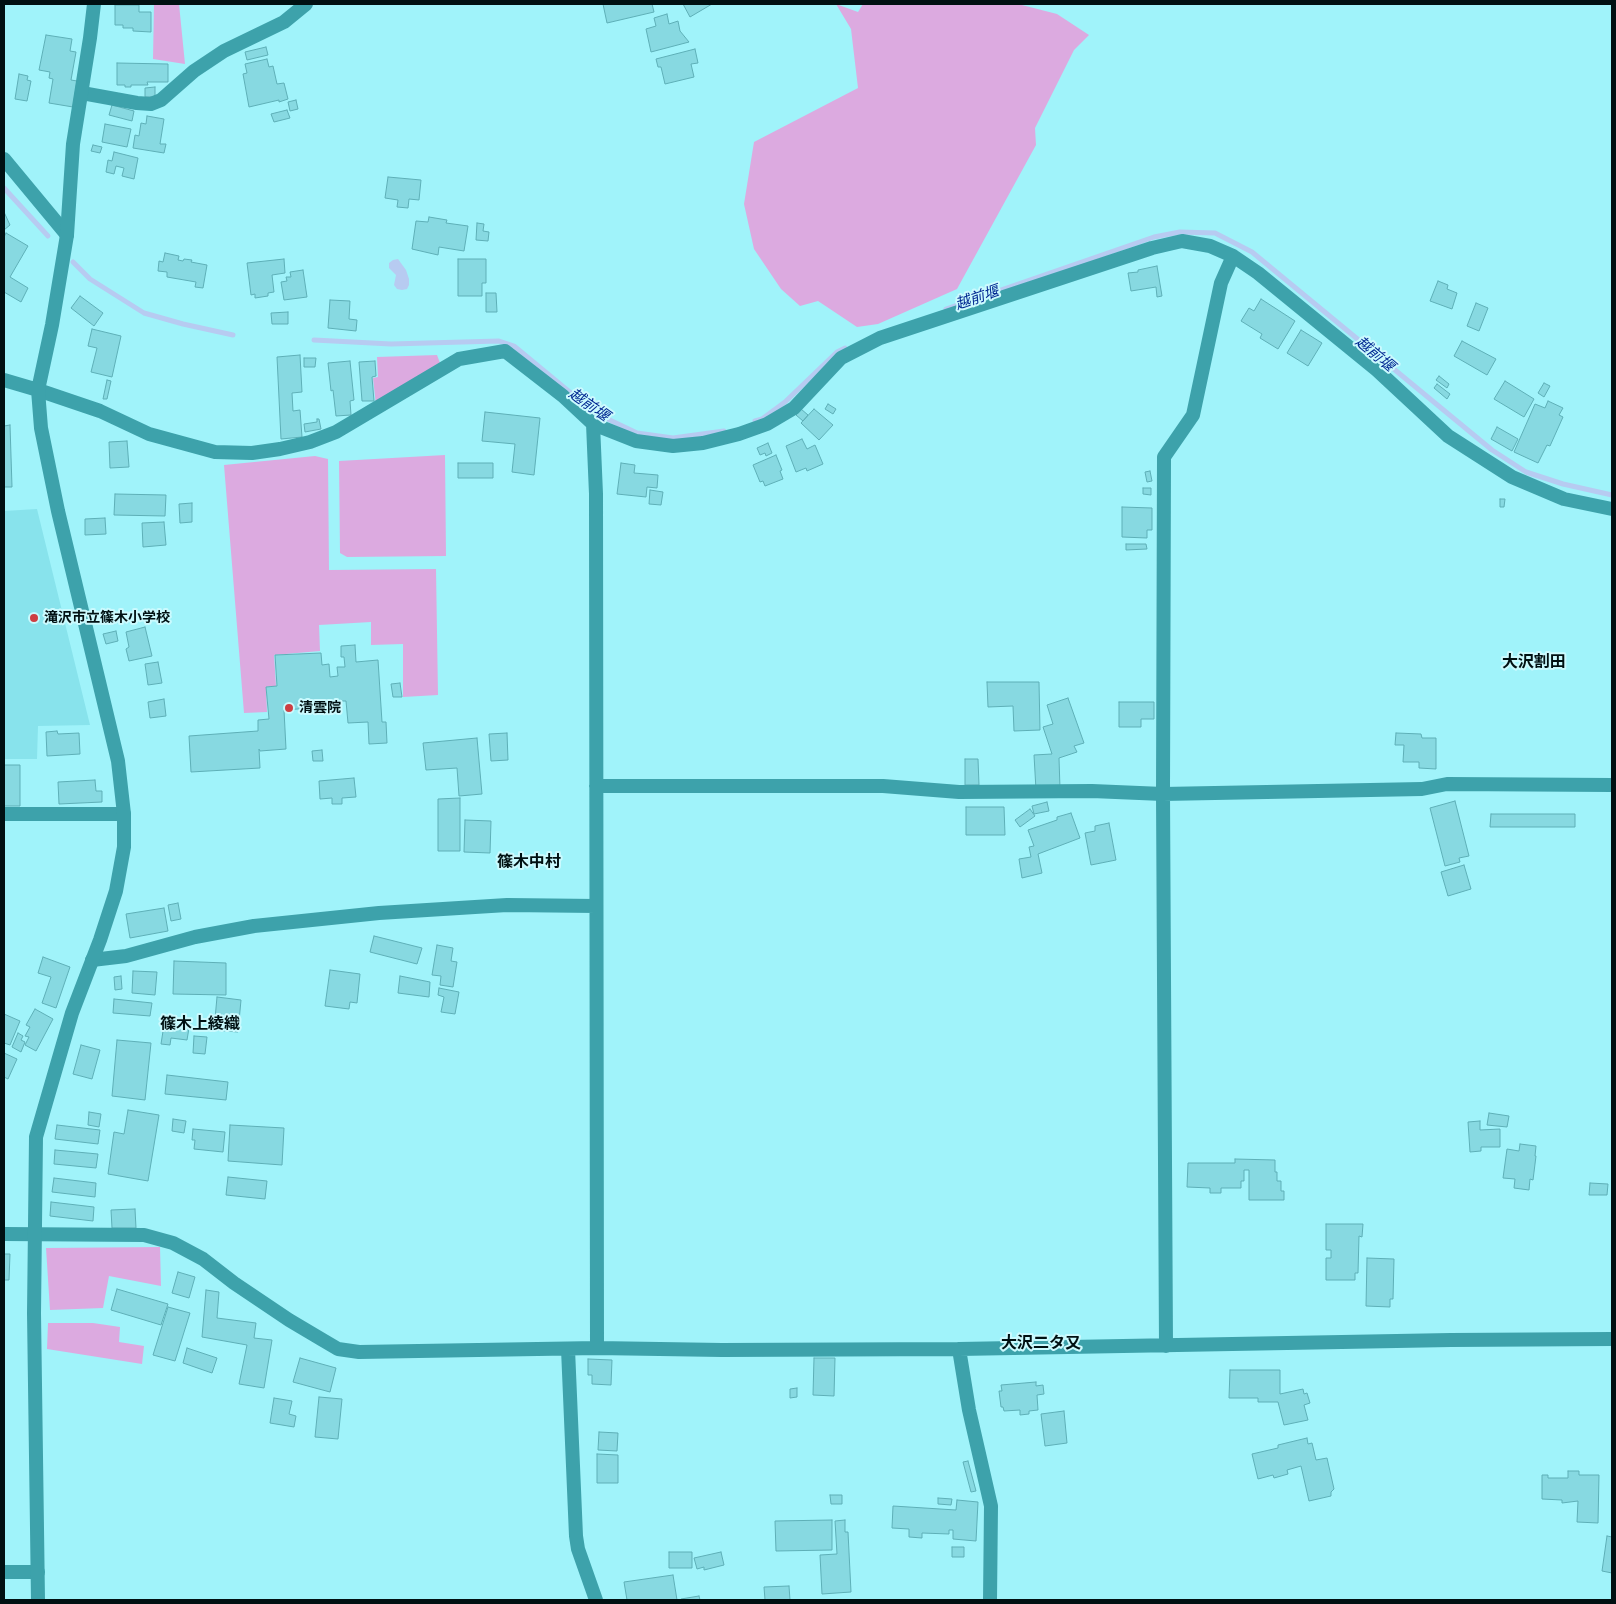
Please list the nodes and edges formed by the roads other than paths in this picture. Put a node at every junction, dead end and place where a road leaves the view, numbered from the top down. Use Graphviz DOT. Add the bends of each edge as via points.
graph roads {
  1 [pos="94,4"];
  2 [pos="306,4"];
  3 [pos="82,93"];
  4 [pos="4,159"];
  5 [pos="66,235"];
  6 [pos="1233,256"];
  7 [pos="4,380"];
  8 [pos="38,390"];
  9 [pos="593,424"];
  10 [pos="1612,509"];
  11 [pos="1612,785"];
  12 [pos="596,786"];
  13 [pos="1163,794"];
  14 [pos="4,814"];
  15 [pos="124,814"];
  16 [pos="596,906"];
  17 [pos="92,960"];
  18 [pos="34,1233"];
  19 [pos="4,1234"];
  20 [pos="1612,1339"];
  21 [pos="1166,1346"];
  22 [pos="597,1348"];
  23 [pos="568,1349"];
  24 [pos="959,1349"];
  25 [pos="4,1572"];
  26 [pos="38,1572"];
  27 [pos="38,1600"];
  28 [pos="596,1600"];
  29 [pos="990,1600"];
  1 -- 3 [label="street"];
  2 -- 3 [label="street" via="284,22 224,51 151,104"];
  3 -- 5 [label="street" via="73,144"];
  4 -- 5 [label="street"];
  5 -- 8 [label="street"];
  6 -- 9 [label="street" via="1210,246 1182,241 1152,248 880,338 841,358 794,408 768,424 739,434 673,446 636,441"];
  6 -- 10 [label="street" via="1327,328 1448,436 1512,477 1564,499"];
  6 -- 13 [label="street" via="1221,283 1194,415 1164,457"];
  7 -- 8 [label="street"];
  8 -- 9 [label="street" via="100,411 149,434 215,452 252,453 310,442 336,432 459,359 505,351"];
  8 -- 15 [label="street" via="41,428 58,511 118,761"];
  9 -- 12 [label="street"];
  11 -- 13 [label="street" via="1447,784 1422,789"];
  12 -- 13 [label="street" via="883,786 959,792"];
  12 -- 16 [label="street"];
  13 -- 21 [label="street"];
  14 -- 15 [label="street"];
  15 -- 17 [label="street" via="124,847 116,891"];
  16 -- 17 [label="street" via="507,905 379,913 254,926 195,937 126,956"];
  16 -- 22 [label="street"];
  17 -- 18 [label="street" via="72,1013 36,1137"];
  18 -- 19 [label="street"];
  18 -- 23 [label="street" via="144,1235 173,1243 203,1259 289,1320 338,1348 359,1352"];
  18 -- 26 [label="street"];
  20 -- 21 [label="street"];
  21 -- 24 [label="street"];
  22 -- 23 [label="street"];
  22 -- 24 [label="street"];
  23 -- 28 [label="street" via="576,1536"];
  24 -- 29 [label="street" via="991,1506"];
  25 -- 26 [label="street"];
  26 -- 27 [label="street"];
}
